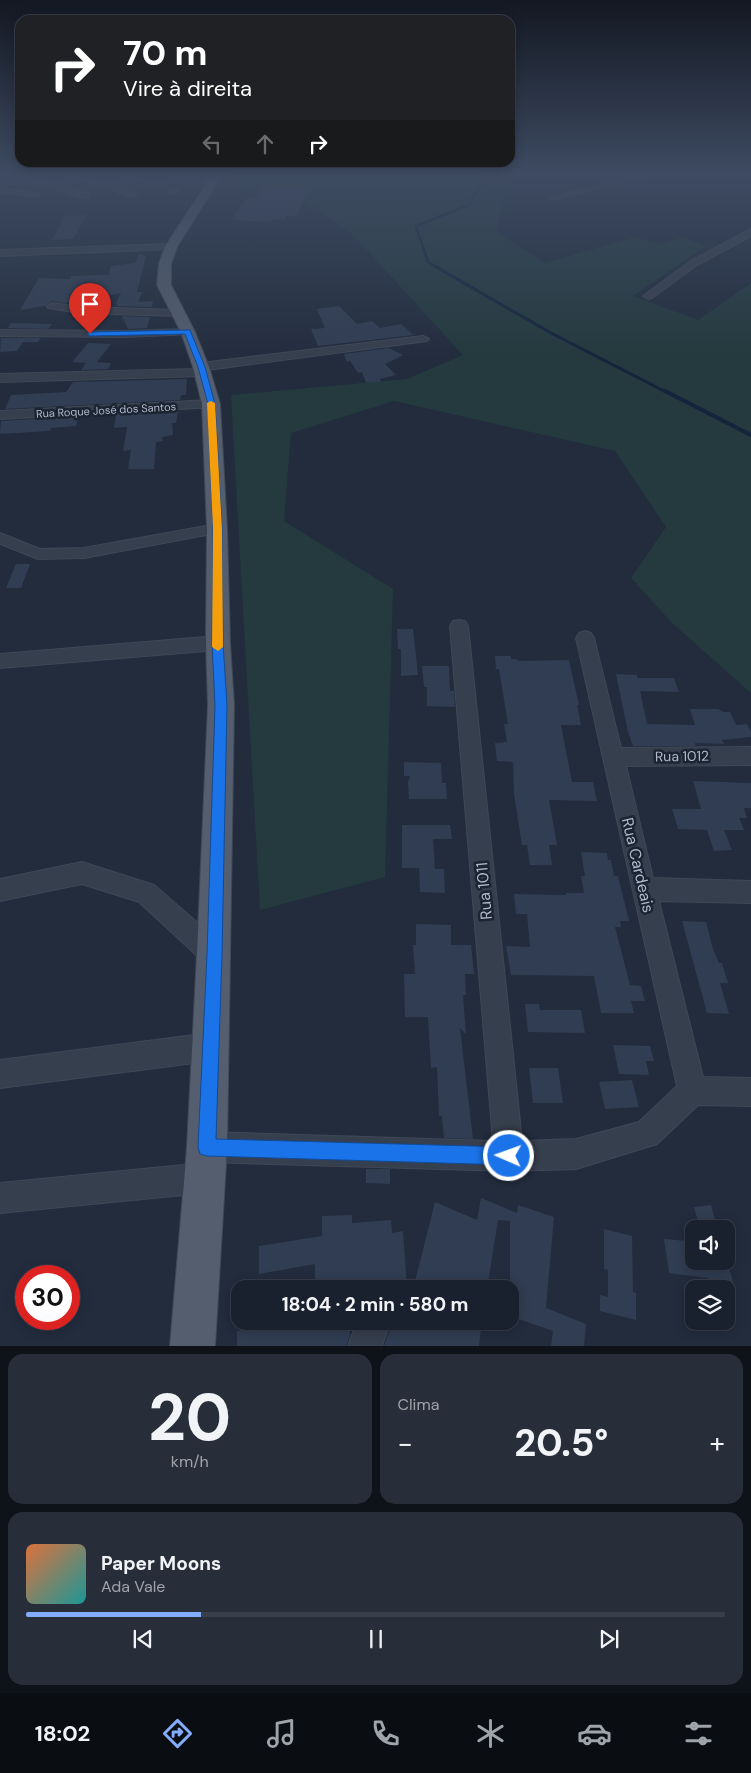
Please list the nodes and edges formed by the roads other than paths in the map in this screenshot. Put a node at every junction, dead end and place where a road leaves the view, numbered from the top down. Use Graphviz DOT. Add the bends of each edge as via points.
graph roads {
  1 [pos="179,235"];
  2 [pos="746,235"];
  3 [pos="171,248"];
  4 [pos="0,255"];
  5 [pos="648,296"];
  6 [pos="52,306"];
  7 [pos="183,322"];
  8 [pos="0,333"];
  9 [pos="423,339"];
  10 [pos="202,369"];
  11 [pos="0,378"];
  12 [pos="212,404"];
  13 [pos="0,415"];
  14 [pos="217,529"];
  15 [pos="0,538"];
  16 [pos="459,626"];
  17 [pos="585,638"];
  18 [pos="218,643"];
  19 [pos="0,661"];
  20 [pos="751,756"];
  21 [pos="613,757"];
  22 [pos="644,889"];
  23 [pos="0,890"];
  24 [pos="751,892"];
  25 [pos="214,954"];
  26 [pos="210,1047"];
  27 [pos="0,1074"];
  28 [pos="692,1091"];
  29 [pos="751,1092"];
  30 [pos="207,1147"];
  31 [pos="509,1156"];
  32 [pos="204,1178"];
  33 [pos="0,1198"];
  34 [pos="192,1346"];
  1 -- 3 [label="main road"];
  2 -- 5 [label="street" via="694,263"];
  3 -- 4 [label="street"];
  3 -- 7 [label="main road" via="165,264 164,285"];
  6 -- 7 [label="street"];
  7 -- 8 [label="street" via="126,334"];
  7 -- 10 [label="main road"];
  9 -- 10 [label="street"];
  10 -- 11 [label="street"];
  10 -- 12 [label="main road"];
  12 -- 13 [label="street, Rua Roque José dos Santos"];
  12 -- 14 [label="main road"];
  14 -- 15 [label="street" via="84,552 38,554"];
  14 -- 18 [label="main road"];
  16 -- 31 [label="street, Rua 1011"];
  17 -- 21 [label="street, Rua Cardeais"];
  18 -- 19 [label="street"];
  18 -- 25 [label="main road" via="221,705"];
  20 -- 21 [label="street, Rua 1012"];
  21 -- 22 [label="street, Rua Cardeais"];
  22 -- 24 [label="street"];
  22 -- 28 [label="street, Rua Cardeais"];
  23 -- 25 [label="street" via="82,873 146,893"];
  25 -- 26 [label="main road"];
  26 -- 27 [label="street"];
  26 -- 30 [label="main road"];
  28 -- 29 [label="street"];
  28 -- 31 [label="street" via="646,1134 576,1154"];
  30 -- 31 [label="street"];
  30 -- 32 [label="main road"];
  32 -- 33 [label="street"];
  32 -- 34 [label="main road"];
}
